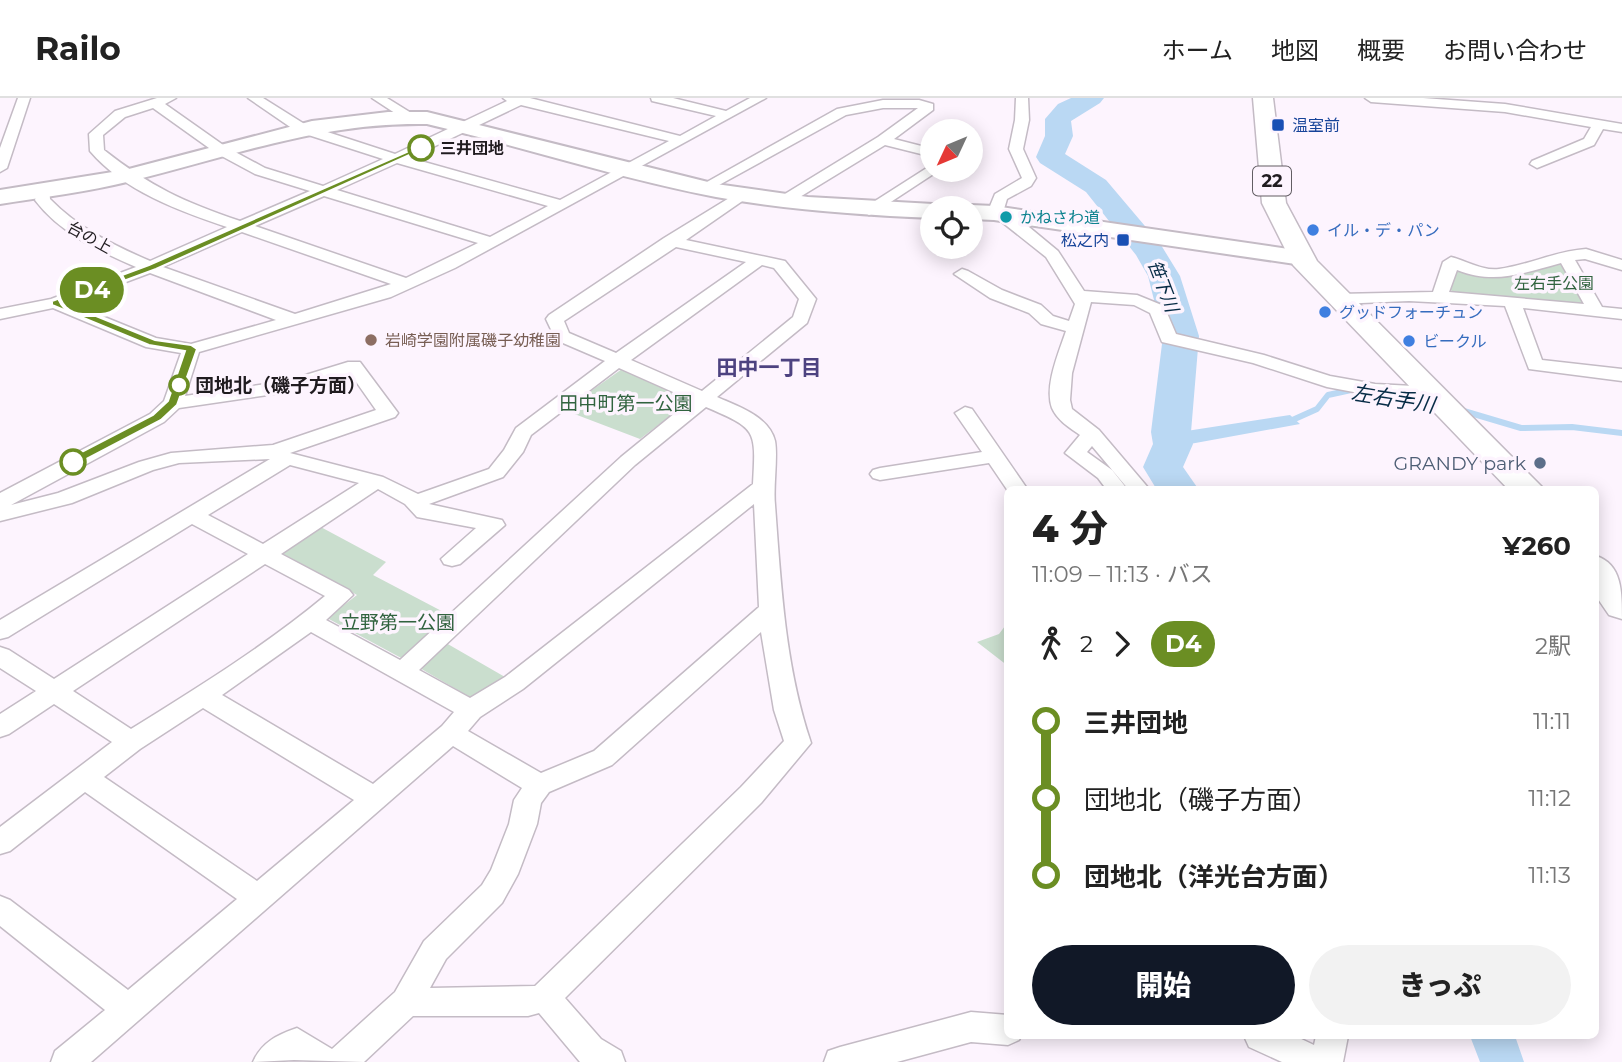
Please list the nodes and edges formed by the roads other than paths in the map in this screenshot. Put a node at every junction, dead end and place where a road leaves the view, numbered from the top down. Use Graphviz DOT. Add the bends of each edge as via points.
graph roads {
  1 [pos="24,98"];
  2 [pos="170,98"];
  3 [pos="254,98"];
  4 [pos="378,98"];
  5 [pos="657,98"];
  6 [pos="760,98"];
  7 [pos="864,98"];
  8 [pos="1022,98"];
  9 [pos="1263,98"];
  10 [pos="1371,98"];
  11 [pos="517,99"];
  12 [pos="158,101"];
  13 [pos="1506,103"];
  14 [pos="883,104"];
  15 [pos="727,115"];
  16 [pos="409,116"];
  17 [pos="17,117"];
  18 [pos="0,119"];
  19 [pos="1599,124"];
  20 [pos="468,127"];
  21 [pos="301,128"];
  22 [pos="1622,128"];
  23 [pos="681,140"];
  24 [pos="883,140"];
  25 [pos="221,150"];
  26 [pos="920,150"];
  27 [pos="397,159"];
  28 [pos="1537,164"];
  29 [pos="0,168"];
  30 [pos="626,168"];
  31 [pos="127,175"];
  32 [pos="920,177"];
  33 [pos="705,187"];
  34 [pos="44,191"];
  35 [pos="322,191"];
  36 [pos="744,195"];
  37 [pos="0,197"];
  38 [pos="785,200"];
  39 [pos="559,204"];
  40 [pos="869,210"];
  41 [pos="920,211"];
  42 [pos="983,213"];
  43 [pos="1007,216"];
  44 [pos="241,227"];
  45 [pos="491,242"];
  46 [pos="670,242"];
  47 [pos="1565,256"];
  48 [pos="1302,258"];
  49 [pos="759,260"];
  50 [pos="1622,265"];
  51 [pos="152,267"];
  52 [pos="961,274"];
  53 [pos="407,284"];
  54 [pos="1440,295"];
  55 [pos="1077,296"];
  56 [pos="1338,299"];
  57 [pos="55,303"];
  58 [pos="1513,304"];
  59 [pos="1597,312"];
  60 [pos="0,314"];
  61 [pos="1622,314"];
  62 [pos="294,320"];
  63 [pos="1076,328"];
  64 [pos="191,349"];
  65 [pos="615,360"];
  66 [pos="1622,376"];
  67 [pos="706,399"];
  68 [pos="1441,400"];
  69 [pos="173,403"];
  70 [pos="965,413"];
  71 [pos="1092,434"];
  72 [pos="281,455"];
  73 [pos="995,456"];
  74 [pos="880,474"];
  75 [pos="376,481"];
  76 [pos="763,486"];
  77 [pos="1015,486"];
  78 [pos="1115,486"];
  79 [pos="1137,486"];
  80 [pos="1524,486"];
  81 [pos="0,502"];
  82 [pos="416,502"];
  83 [pos="0,514"];
  84 [pos="193,516"];
  85 [pos="263,553"];
  86 [pos="452,559"];
  87 [pos="1599,572"];
  88 [pos="1622,606"];
  89 [pos="771,610"];
  90 [pos="310,621"];
  91 [pos="0,631"];
  92 [pos="0,656"];
  93 [pos="401,673"];
  94 [pos="52,692"];
  95 [pos="203,696"];
  96 [pos="471,710"];
  97 [pos="0,727"];
  98 [pos="451,733"];
  99 [pos="131,742"];
  100 [pos="87,779"];
  101 [pos="539,785"];
  102 [pos="373,798"];
  103 [pos="0,843"];
  104 [pos="257,897"];
  105 [pos="0,909"];
  106 [pos="545,997"];
  107 [pos="406,1002"];
  108 [pos="128,1009"];
  109 [pos="1004,1030"];
  110 [pos="1267,1039"];
  111 [pos="1331,1039"];
  112 [pos="67,1062"];
  113 [pos="269,1062"];
  114 [pos="324,1062"];
  115 [pos="341,1062"];
  116 [pos="610,1062"];
  117 [pos="840,1062"];
  118 [pos="1317,1062"];
  119 [pos="1327,1062"];
  1 -- 17 [label="street"];
  2 -- 12 [label="street"];
  3 -- 21 [label="street"];
  4 -- 16 [label="street"];
  5 -- 15 [label="street"];
  6 -- 15 [label="street"];
  7 -- 14 [label="street"];
  8 -- 43 [label="street" via="1016,149 1029,178 1000,197 996,212"];
  9 -- 48 [label="main road, 22" via="1274,203"];
  10 -- 13 [label="street"];
  11 -- 20 [label="street"];
  11 -- 23 [label="street"];
  12 -- 25 [label="street"];
  12 -- 31 [label="street" via="112,118 96,134 97,151"];
  13 -- 19 [label="street"];
  14 -- 24 [label="street" via="928,107"];
  14 -- 33 [label="street" via="842,112"];
  15 -- 23 [label="street"];
  16 -- 20 [label="street"];
  16 -- 21 [label="street"];
  17 -- 18 [label="street"];
  17 -- 29 [label="street"];
  19 -- 22 [label="street"];
  19 -- 28 [label="street" via="1589,142"];
  20 -- 27 [label="street"];
  20 -- 30 [label="street"];
  21 -- 25 [label="street"];
  21 -- 27 [label="street"];
  23 -- 30 [label="street"];
  24 -- 26 [label="street"];
  24 -- 38 [label="street"];
  25 -- 31 [label="street"];
  25 -- 35 [label="street" via="260,171"];
  27 -- 35 [label="street"];
  27 -- 39 [label="street"];
  30 -- 33 [label="street"];
  30 -- 39 [label="street"];
  31 -- 34 [label="street"];
  31 -- 44 [label="street" via="162,197"];
  32 -- 40 [label="street"];
  33 -- 36 [label="street"];
  34 -- 37 [label="street"];
  34 -- 51 [label="street, 台の上" via="42,200 50,212 68,226"];
  35 -- 44 [label="street"];
  35 -- 45 [label="street"];
  36 -- 38 [label="street"];
  36 -- 46 [label="street"];
  38 -- 40 [label="street"];
  39 -- 45 [label="street"];
  40 -- 41 [label="street"];
  42 -- 43 [label="street"];
  43 -- 48 [label="street"];
  43 -- 55 [label="street" via="1052,254"];
  44 -- 51 [label="street"];
  44 -- 53 [label="street"];
  45 -- 53 [label="street"];
  46 -- 49 [label="street"];
  46 -- 65 [label="street" via="555,319 562,336"];
  47 -- 50 [label="street" via="1586,254"];
  47 -- 54 [label="street" via="1498,274 1451,262"];
  47 -- 59 [label="street"];
  48 -- 56 [label="main road, 22"];
  49 -- 65 [label="street"];
  49 -- 67 [label="street" via="779,264 808,299 806,310"];
  51 -- 57 [label="street, 台の上"];
  51 -- 62 [label="street"];
  52 -- 63 [label="street" via="1035,309 1047,320"];
  53 -- 62 [label="street"];
  54 -- 56 [label="street"];
  54 -- 58 [label="street"];
  55 -- 63 [label="street" via="1084,304"];
  55 -- 68 [label="street" via="1137,300 1158,310 1168,338 1327,381"];
  56 -- 68 [label="main road, 22"];
  57 -- 60 [label="street, 台の上"];
  57 -- 64 [label="street" via="152,343"];
  58 -- 59 [label="street"];
  58 -- 66 [label="street" via="1535,365"];
  59 -- 61 [label="street"];
  62 -- 64 [label="street"];
  63 -- 71 [label="street" via="1064,368 1060,405"];
  64 -- 69 [label="street"];
  65 -- 67 [label="street"];
  65 -- 82 [label="street" via="523,432 496,473"];
  67 -- 76 [label="street" via="756,426 765,440 767,457"];
  67 -- 93 [label="street" via="582,502"];
  68 -- 80 [label="main road, 22"];
  69 -- 72 [label="street" via="288,386 354,366 388,413"];
  69 -- 81 [label="street" via="157,418"];
  70 -- 73 [label="street"];
  71 -- 78 [label="street" via="1075,453"];
  71 -- 79 [label="street"];
  72 -- 75 [label="street"];
  72 -- 83 [label="street" via="178,457 65,498"];
  72 -- 84 [label="street"];
  73 -- 74 [label="street"];
  73 -- 77 [label="street"];
  75 -- 82 [label="street"];
  75 -- 85 [label="street"];
  76 -- 89 [label="street"];
  76 -- 96 [label="street" via="514,683"];
  82 -- 86 [label="street" via="425,512 494,525"];
  84 -- 85 [label="street"];
  84 -- 91 [label="street"];
  85 -- 90 [label="street" via="341,595"];
  85 -- 94 [label="street"];
  87 -- 88 [label="main road"];
  89 -- 101 [label="street" via="603,758"];
  89 -- 106 [label="street" via="787,710 798,743"];
  90 -- 93 [label="street"];
  90 -- 95 [label="street"];
  92 -- 94 [label="street"];
  93 -- 96 [label="street"];
  94 -- 97 [label="street"];
  94 -- 99 [label="street"];
  95 -- 99 [label="street"];
  95 -- 102 [label="street"];
  96 -- 98 [label="street"];
  98 -- 101 [label="street"];
  98 -- 102 [label="street"];
  99 -- 100 [label="street"];
  100 -- 103 [label="street"];
  100 -- 104 [label="street"];
  101 -- 107 [label="street" via="528,800 509,861 492,894 435,950"];
  102 -- 104 [label="street"];
  104 -- 108 [label="street"];
  105 -- 108 [label="street"];
  106 -- 107 [label="street" via="528,1002"];
  106 -- 116 [label="street" via="590,1050"];
  107 -- 115 [label="street"];
  108 -- 112 [label="street"];
  109 -- 117 [label="street" via="971,1027"];
  110 -- 118 [label="street"];
  111 -- 119 [label="street"];
  113 -- 114 [label="street" via="298,1043"];
}
